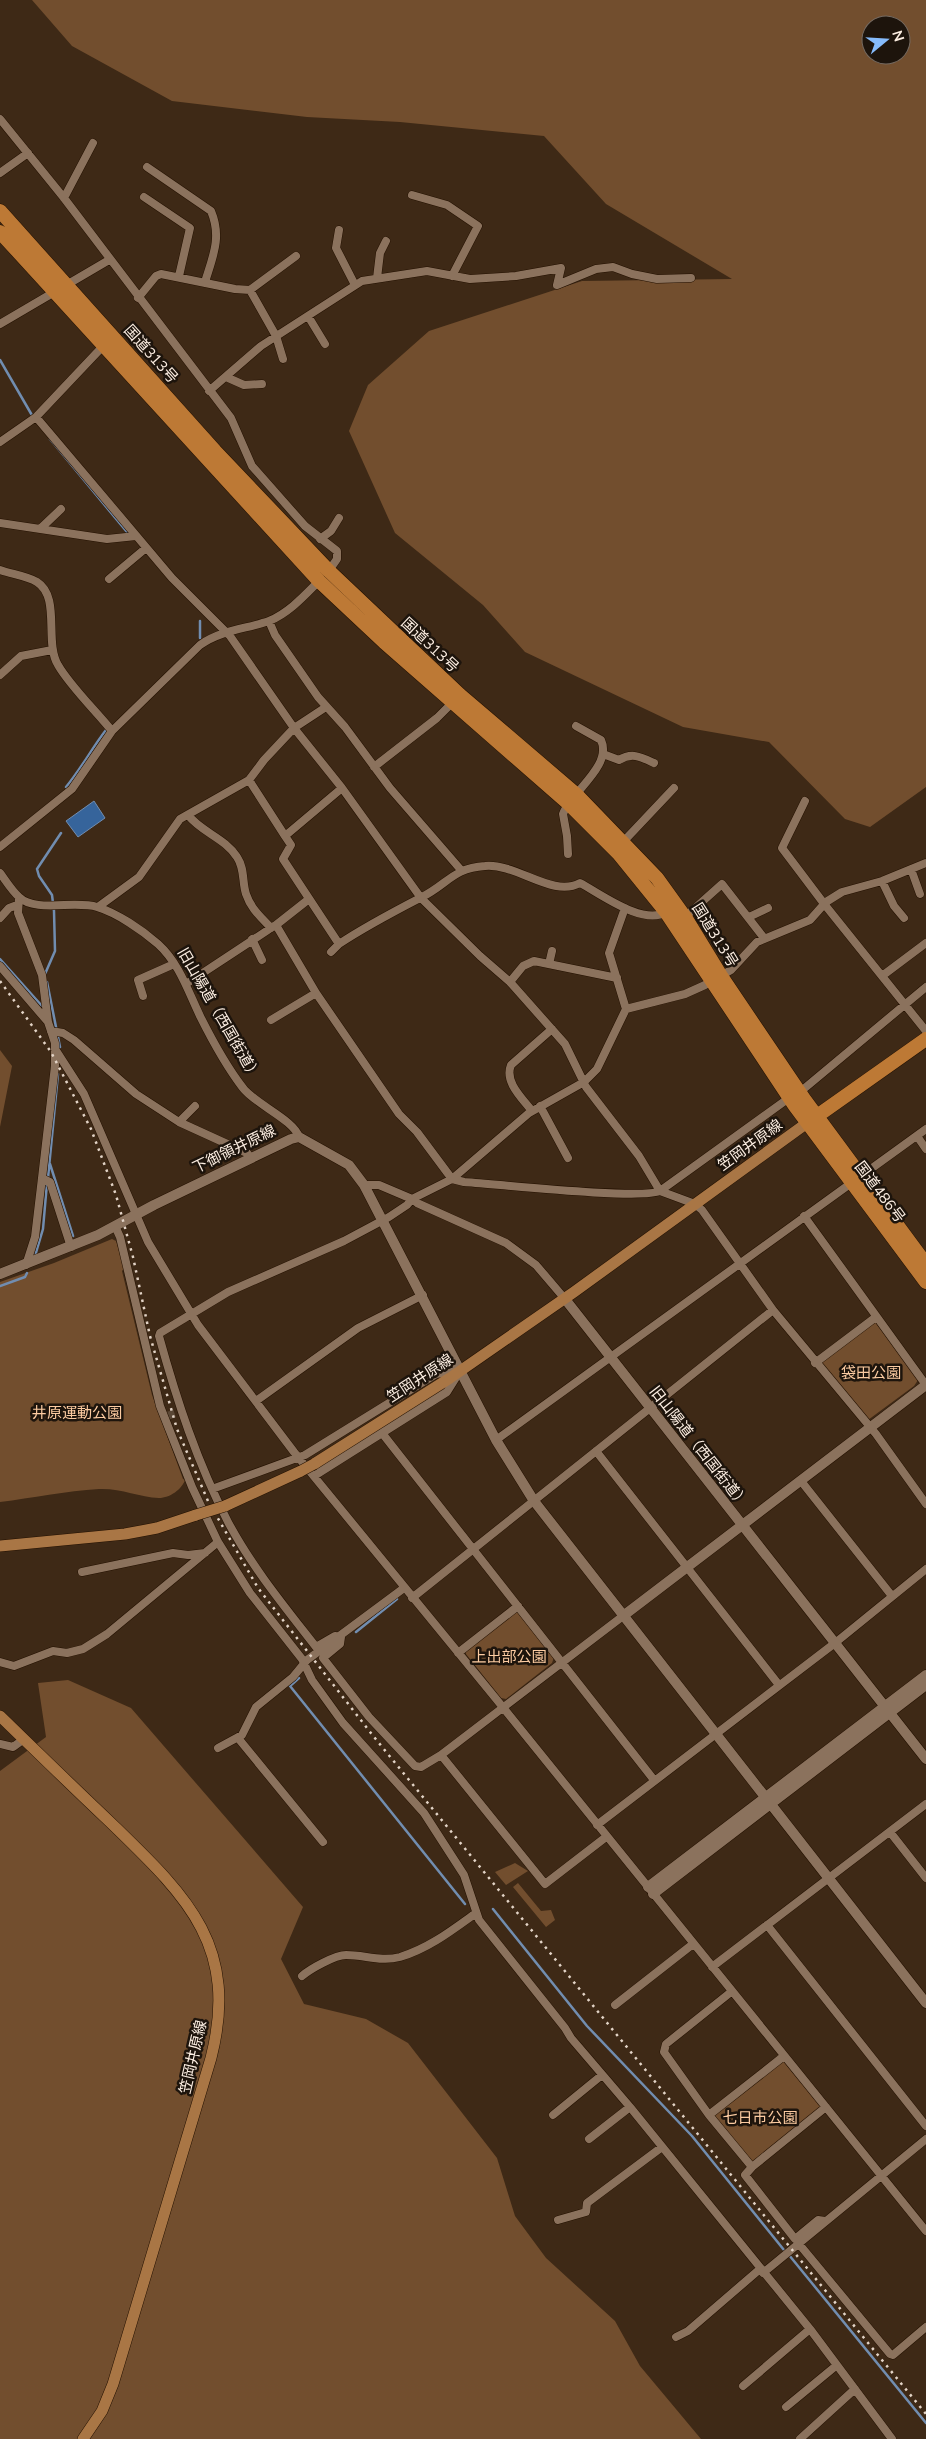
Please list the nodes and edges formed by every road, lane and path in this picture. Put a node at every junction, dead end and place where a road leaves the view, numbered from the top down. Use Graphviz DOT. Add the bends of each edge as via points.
graph roads {
  1 [pos="0,119"];
  2 [pos="93,143"];
  3 [pos="28,153"];
  4 [pos="147,167"];
  5 [pos="0,174"];
  6 [pos="412,195"];
  7 [pos="144,197"];
  8 [pos="64,198"];
  9 [pos="0,211"];
  10 [pos="339,230"];
  11 [pos="0,232"];
  12 [pos="386,241"];
  13 [pos="296,256"];
  14 [pos="109,260"];
  15 [pos="179,276"];
  16 [pos="452,276"];
  17 [pos="377,278"];
  18 [pos="691,278"];
  19 [pos="205,282"];
  20 [pos="355,285"];
  21 [pos="61,287"];
  22 [pos="250,290"];
  23 [pos="138,298"];
  24 [pos="308,316"];
  25 [pos="0,324"];
  26 [pos="276,336"];
  27 [pos="109,340"];
  28 [pos="325,344"];
  29 [pos="283,359"];
  30 [pos="226,376"];
  31 [pos="262,384"];
  32 [pos="209,392"];
  33 [pos="35,418"];
  34 [pos="0,442"];
  35 [pos="61,509"];
  36 [pos="339,518"];
  37 [pos="0,523"];
  38 [pos="41,528"];
  39 [pos="136,536"];
  40 [pos="320,539"];
  41 [pos="146,548"];
  42 [pos="0,570"];
  43 [pos="324,576"];
  44 [pos="109,579"];
  45 [pos="269,621"];
  46 [pos="226,632"];
  47 [pos="52,650"];
  48 [pos="0,675"];
  49 [pos="456,699"];
  50 [pos="326,707"];
  51 [pos="576,726"];
  52 [pos="294,728"];
  53 [pos="112,731"];
  54 [pos="603,754"];
  55 [pos="654,763"];
  56 [pos="374,767"];
  57 [pos="250,780"];
  58 [pos="342,788"];
  59 [pos="674,788"];
  60 [pos="573,800"];
  61 [pos="805,801"];
  62 [pos="188,815"];
  63 [pos="285,836"];
  64 [pos="623,842"];
  65 [pos="0,847"];
  66 [pos="568,854"];
  67 [pos="926,863"];
  68 [pos="911,869"];
  69 [pos="461,870"];
  70 [pos="0,873"];
  71 [pos="882,881"];
  72 [pos="920,894"];
  73 [pos="421,898"];
  74 [pos="309,899"];
  75 [pos="18,902"];
  76 [pos="825,905"];
  77 [pos="98,907"];
  78 [pos="625,908"];
  79 [pos="768,908"];
  80 [pos="666,912"];
  81 [pos="685,917"];
  82 [pos="0,918"];
  83 [pos="749,918"];
  84 [pos="904,918"];
  85 [pos="274,926"];
  86 [pos="764,938"];
  87 [pos="252,939"];
  88 [pos="926,943"];
  89 [pos="339,944"];
  90 [pos="552,950"];
  91 [pos="331,952"];
  92 [pos="262,960"];
  93 [pos="174,964"];
  94 [pos="549,964"];
  95 [pos="0,966"];
  96 [pos="882,976"];
  97 [pos="616,978"];
  98 [pos="716,978"];
  99 [pos="510,982"];
  100 [pos="186,984"];
  101 [pos="926,988"];
  102 [pos="316,993"];
  103 [pos="143,996"];
  104 [pos="904,1005"];
  105 [pos="626,1009"];
  106 [pos="271,1020"];
  107 [pos="48,1022"];
  108 [pos="552,1029"];
  109 [pos="926,1031"];
  110 [pos="55,1032"];
  111 [pos="926,1039"];
  112 [pos="55,1049"];
  113 [pos="584,1082"];
  114 [pos="795,1095"];
  115 [pos="196,1106"];
  116 [pos="540,1106"];
  117 [pos="532,1111"];
  118 [pos="812,1119"];
  119 [pos="179,1122"];
  120 [pos="926,1129"];
  121 [pos="917,1136"];
  122 [pos="299,1137"];
  123 [pos="926,1149"];
  124 [pos="250,1157"];
  125 [pos="568,1158"];
  126 [pos="452,1179"];
  127 [pos="857,1179"];
  128 [pos="46,1180"];
  129 [pos="364,1185"];
  130 [pos="660,1191"];
  131 [pos="412,1199"];
  132 [pos="695,1204"];
  133 [pos="135,1215"];
  134 [pos="804,1216"];
  135 [pos="383,1220"];
  136 [pos="115,1226"];
  137 [pos="71,1247"];
  138 [pos="739,1263"];
  139 [pos="926,1264"];
  140 [pos="26,1265"];
  141 [pos="0,1274"];
  142 [pos="926,1282"];
  143 [pos="423,1295"];
  144 [pos="565,1299"];
  145 [pos="773,1310"];
  146 [pos="191,1316"];
  147 [pos="876,1317"];
  148 [pos="611,1358"];
  149 [pos="815,1362"];
  150 [pos="461,1370"];
  151 [pos="926,1385"];
  152 [pos="256,1401"];
  153 [pos="650,1408"];
  154 [pos="871,1428"];
  155 [pos="382,1433"];
  156 [pos="496,1440"];
  157 [pos="596,1451"];
  158 [pos="298,1458"];
  159 [pos="314,1476"];
  160 [pos="801,1480"];
  161 [pos="212,1488"];
  162 [pos="534,1501"];
  163 [pos="926,1504"];
  164 [pos="742,1525"];
  165 [pos="218,1542"];
  166 [pos="0,1546"];
  167 [pos="474,1549"];
  168 [pos="205,1553"];
  169 [pos="687,1567"];
  170 [pos="926,1569"];
  171 [pos="82,1572"];
  172 [pos="404,1588"];
  173 [pos="892,1596"];
  174 [pos="412,1598"];
  175 [pos="518,1606"];
  176 [pos="623,1616"];
  177 [pos="340,1637"];
  178 [pos="835,1643"];
  179 [pos="458,1653"];
  180 [pos="0,1662"];
  181 [pos="562,1662"];
  182 [pos="304,1664"];
  183 [pos="926,1674"];
  184 [pos="779,1685"];
  185 [pos="926,1685"];
  186 [pos="503,1708"];
  187 [pos="887,1710"];
  188 [pos="0,1716"];
  189 [pos="717,1734"];
  190 [pos="238,1738"];
  191 [pos="24,1739"];
  192 [pos="0,1744"];
  193 [pos="218,1748"];
  194 [pos="442,1755"];
  195 [pos="926,1758"];
  196 [pos="654,1780"];
  197 [pos="768,1800"];
  198 [pos="926,1804"];
  199 [pos="597,1825"];
  200 [pos="890,1832"];
  201 [pos="606,1837"];
  202 [pos="323,1842"];
  203 [pos="829,1877"];
  204 [pos="926,1878"];
  205 [pos="650,1890"];
  206 [pos="476,1914"];
  207 [pos="767,1925"];
  208 [pos="693,1944"];
  209 [pos="712,1967"];
  210 [pos="302,1976"];
  211 [pos="731,1992"];
  212 [pos="926,2003"];
  213 [pos="615,2004"];
  214 [pos="784,2056"];
  215 [pos="602,2075"];
  216 [pos="630,2107"];
  217 [pos="826,2107"];
  218 [pos="553,2115"];
  219 [pos="710,2115"];
  220 [pos="926,2126"];
  221 [pos="590,2139"];
  222 [pos="926,2139"];
  223 [pos="662,2148"];
  224 [pos="752,2167"];
  225 [pos="882,2174"];
  226 [pos="558,2220"];
  227 [pos="825,2221"];
  228 [pos="926,2231"];
  229 [pos="799,2244"];
  230 [pos="762,2271"];
  231 [pos="926,2327"];
  232 [pos="810,2329"];
  233 [pos="676,2337"];
  234 [pos="837,2365"];
  235 [pos="743,2386"];
  236 [pos="855,2390"];
  237 [pos="786,2407"];
  238 [pos="890,2436"];
  239 [pos="83,2439"];
  240 [pos="800,2439"];
  241 [pos="881,2439"];
  1 -- 3 [label="street"];
  2 -- 8 [label="street"];
  3 -- 5 [label="street"];
  3 -- 8 [label="street"];
  4 -- 19 [label="street" via="211,210 218,239"];
  6 -- 16 [label="street" via="447,205 478,226"];
  7 -- 15 [label="street" via="190,228"];
  8 -- 14 [label="street"];
  9 -- 21 [label="highway, 国道313号"];
  10 -- 20 [label="street" via="336,248"];
  11 -- 21 [label="highway, 国道313号"];
  12 -- 17 [label="street" via="380,253"];
  13 -- 22 [label="street"];
  14 -- 21 [label="street"];
  14 -- 23 [label="street"];
  15 -- 19 [label="street"];
  15 -- 23 [label="street" via="156,276"];
  16 -- 17 [label="street" via="428,271"];
  16 -- 18 [label="street" via="470,279 516,276 561,268 557,285 596,269 613,267 657,278"];
  17 -- 20 [label="street"];
  19 -- 22 [label="street"];
  20 -- 24 [label="street"];
  21 -- 25 [label="street"];
  21 -- 27 [label="highway, 国道313号"];
  22 -- 26 [label="street"];
  23 -- 32 [label="street"];
  24 -- 26 [label="street"];
  24 -- 28 [label="street"];
  26 -- 29 [label="street"];
  26 -- 30 [label="street"];
  27 -- 33 [label="street"];
  27 -- 43 [label="highway, 国道313号" via="215,451"];
  30 -- 31 [label="street" via="244,385"];
  30 -- 32 [label="street"];
  32 -- 40 [label="street" via="230,418 252,466"];
  33 -- 34 [label="street"];
  33 -- 39 [label="street"];
  35 -- 38 [label="street"];
  36 -- 40 [label="street" via="331,531"];
  37 -- 38 [label="street"];
  38 -- 39 [label="street" via="108,539"];
  39 -- 41 [label="street"];
  40 -- 43 [label="street" via="338,553"];
  41 -- 44 [label="street"];
  41 -- 46 [label="street"];
  42 -- 47 [label="street" via="35,581 45,591 50,603"];
  43 -- 45 [label="street" via="288,610"];
  43 -- 49 [label="highway, 国道313号"];
  45 -- 46 [label="street"];
  45 -- 50 [label="street" via="275,635"];
  46 -- 52 [label="street"];
  46 -- 53 [label="street" via="200,645"];
  47 -- 48 [label="street" via="21,656"];
  47 -- 53 [label="street" via="58,666"];
  49 -- 56 [label="street"];
  49 -- 60 [label="highway, 国道313号"];
  50 -- 52 [label="street"];
  50 -- 56 [label="street"];
  51 -- 54 [label="street" via="601,740"];
  52 -- 57 [label="street"];
  52 -- 58 [label="street"];
  53 -- 65 [label="street" via="72,789"];
  54 -- 55 [label="street" via="619,760 636,755"];
  54 -- 60 [label="street" via="587,784"];
  56 -- 69 [label="street"];
  57 -- 62 [label="street"];
  57 -- 63 [label="street"];
  58 -- 63 [label="street"];
  58 -- 73 [label="street"];
  59 -- 64 [label="street"];
  60 -- 64 [label="highway, 国道313号"];
  60 -- 66 [label="street" via="563,814"];
  60 -- 80 [label="highway, 国道313号"];
  61 -- 76 [label="street" via="782,848"];
  62 -- 77 [label="street" via="180,819 139,877"];
  62 -- 85 [label="street" via="237,856 248,900 258,916"];
  63 -- 74 [label="street" via="290,845 283,859"];
  64 -- 81 [label="highway, 国道313号" via="657,878"];
  67 -- 68 [label="street"];
  68 -- 71 [label="street"];
  68 -- 72 [label="street"];
  69 -- 73 [label="street"];
  69 -- 78 [label="street" via="497,866 521,872 552,886 565,888 580,883"];
  70 -- 75 [label="street"];
  71 -- 76 [label="street" via="856,886"];
  71 -- 84 [label="street"];
  73 -- 89 [label="street" via="365,926"];
  73 -- 99 [label="street"];
  74 -- 85 [label="street"];
  74 -- 89 [label="street"];
  75 -- 77 [label="street, 旧山陽道（西国街道）"];
  75 -- 82 [label="street"];
  75 -- 107 [label="street" via="21,921 42,975"];
  76 -- 86 [label="street" via="810,920"];
  76 -- 96 [label="street"];
  77 -- 93 [label="street, 旧山陽道（西国街道）" via="141,931 158,944"];
  78 -- 80 [label="street" via="654,917"];
  78 -- 97 [label="street" via="609,953"];
  79 -- 83 [label="street"];
  80 -- 98 [label="highway, 国道313号"];
  81 -- 83 [label="street" via="722,884"];
  81 -- 98 [label="highway, 国道313号"];
  83 -- 86 [label="street"];
  85 -- 87 [label="street"];
  85 -- 102 [label="street"];
  86 -- 98 [label="street" via="732,970"];
  87 -- 92 [label="street"];
  87 -- 100 [label="street"];
  88 -- 96 [label="street"];
  89 -- 91 [label="street"];
  90 -- 94 [label="street"];
  93 -- 100 [label="street, 旧山陽道（西国街道）"];
  93 -- 103 [label="street" via="138,980"];
  94 -- 97 [label="street"];
  94 -- 99 [label="street" via="528,962"];
  95 -- 107 [label="street"];
  96 -- 104 [label="street"];
  97 -- 105 [label="street"];
  98 -- 105 [label="street" via="685,994"];
  98 -- 114 [label="highway, 国道313号"];
  99 -- 108 [label="street"];
  100 -- 122 [label="street, 旧山陽道（西国街道）" via="210,1034 243,1089 292,1126"];
  101 -- 104 [label="street"];
  102 -- 106 [label="street"];
  102 -- 126 [label="street" via="399,1114 417,1132"];
  104 -- 109 [label="street"];
  104 -- 114 [label="street"];
  105 -- 113 [label="street" via="597,1069"];
  107 -- 110 [label="street"];
  108 -- 113 [label="street" via="573,1056"];
  108 -- 117 [label="street" via="508,1071 510,1081"];
  110 -- 112 [label="street"];
  110 -- 119 [label="street" via="74,1040 136,1094"];
  111 -- 118 [label="highway"];
  112 -- 128 [label="street"];
  112 -- 133 [label="street" via="84,1094"];
  113 -- 116 [label="street"];
  113 -- 130 [label="street" via="639,1156"];
  114 -- 118 [label="highway, 国道313号"];
  114 -- 130 [label="street"];
  115 -- 119 [label="street"];
  116 -- 117 [label="street"];
  116 -- 125 [label="street"];
  117 -- 126 [label="street"];
  118 -- 127 [label="highway, 国道486号"];
  118 -- 132 [label="main road, 笠岡井原線"];
  119 -- 124 [label="street"];
  120 -- 121 [label="street"];
  121 -- 123 [label="street"];
  121 -- 127 [label="street"];
  122 -- 124 [label="street, 下御領井原線"];
  122 -- 129 [label="street, 下御領井原線" via="349,1165"];
  124 -- 133 [label="street, 下御領井原線"];
  126 -- 130 [label="street" via="608,1192 652,1194"];
  126 -- 131 [label="street"];
  127 -- 134 [label="street"];
  127 -- 139 [label="highway, 国道486号"];
  127 -- 142 [label="highway, 国道486号"];
  128 -- 137 [label="street"];
  128 -- 140 [label="street"];
  129 -- 131 [label="street, 旧山陽道（西国街道）" via="379,1185"];
  129 -- 135 [label="street, 下御領井原線"];
  130 -- 132 [label="street"];
  131 -- 135 [label="street" via="404,1208"];
  131 -- 144 [label="street, 旧山陽道（西国街道）" via="506,1243 536,1265"];
  132 -- 138 [label="street"];
  132 -- 144 [label="main road, 笠岡井原線"];
  133 -- 136 [label="street, 下御領井原線"];
  133 -- 146 [label="street"];
  134 -- 138 [label="street"];
  134 -- 147 [label="street"];
  135 -- 143 [label="street, 下御領井原線"];
  135 -- 146 [label="street" via="344,1241 228,1292"];
  136 -- 137 [label="street, 下御領井原線"];
  136 -- 165 [label="street" via="166,1417 192,1487"];
  137 -- 140 [label="street, 下御領井原線"];
  138 -- 145 [label="street"];
  138 -- 148 [label="street"];
  140 -- 141 [label="street, 下御領井原線"];
  143 -- 150 [label="street, 下御領井原線"];
  143 -- 152 [label="street" via="358,1328"];
  144 -- 148 [label="street, 旧山陽道（西国街道）"];
  144 -- 150 [label="main road, 笠岡井原線"];
  145 -- 149 [label="street"];
  145 -- 153 [label="street"];
  146 -- 152 [label="street"];
  146 -- 161 [label="street" via="159,1335 180,1412"];
  147 -- 149 [label="street"];
  147 -- 151 [label="street"];
  148 -- 153 [label="street, 旧山陽道（西国街道）"];
  148 -- 156 [label="street"];
  149 -- 154 [label="street"];
  150 -- 155 [label="street" via="447,1392"];
  150 -- 156 [label="street, 下御領井原線"];
  150 -- 158 [label="street" via="436,1374"];
  150 -- 166 [label="main road, 笠岡井原線, bridge" via="314,1464 225,1506 157,1528 125,1534"];
  151 -- 154 [label="street"];
  152 -- 158 [label="street"];
  153 -- 157 [label="street"];
  153 -- 164 [label="street, 旧山陽道（西国街道）"];
  154 -- 160 [label="street"];
  154 -- 163 [label="street"];
  155 -- 159 [label="street"];
  155 -- 167 [label="street"];
  156 -- 162 [label="street, 下御領井原線"];
  157 -- 162 [label="street"];
  157 -- 169 [label="street"];
  158 -- 159 [label="street"];
  158 -- 161 [label="street"];
  159 -- 172 [label="street"];
  160 -- 164 [label="street"];
  160 -- 173 [label="street"];
  161 -- 177 [label="street" via="250,1558 316,1646 334,1636"];
  162 -- 167 [label="street"];
  162 -- 176 [label="street, 下御領井原線"];
  164 -- 169 [label="street"];
  164 -- 178 [label="street, 旧山陽道（西国街道）"];
  165 -- 168 [label="street"];
  165 -- 182 [label="street" via="250,1593"];
  167 -- 174 [label="street"];
  167 -- 175 [label="street"];
  168 -- 171 [label="street" via="173,1553"];
  168 -- 180 [label="street" via="107,1634 83,1649 66,1653 53,1651 14,1666"];
  169 -- 176 [label="street"];
  169 -- 184 [label="street"];
  170 -- 173 [label="street"];
  172 -- 174 [label="street"];
  172 -- 177 [label="street"];
  173 -- 178 [label="street"];
  174 -- 179 [label="street"];
  175 -- 179 [label="street"];
  175 -- 181 [label="street"];
  176 -- 181 [label="street"];
  176 -- 189 [label="street, 下御領井原線"];
  177 -- 182 [label="street"];
  177 -- 194 [label="street" via="340,1644 323,1658 369,1717 415,1766 421,1767"];
  178 -- 184 [label="street"];
  178 -- 187 [label="street, 旧山陽道（西国街道）"];
  179 -- 186 [label="street"];
  181 -- 186 [label="street"];
  181 -- 196 [label="street"];
  182 -- 190 [label="street" via="256,1707"];
  182 -- 206 [label="street" via="343,1724 424,1813 464,1875"];
  183 -- 187 [label="street"];
  184 -- 189 [label="street"];
  185 -- 187 [label="street"];
  186 -- 194 [label="street"];
  186 -- 199 [label="street"];
  187 -- 195 [label="street, 旧山陽道（西国街道）"];
  187 -- 197 [label="street"];
  188 -- 191 [label="main road, 笠岡井原線"];
  189 -- 196 [label="street"];
  189 -- 197 [label="street, 下御領井原線"];
  190 -- 193 [label="street"];
  190 -- 202 [label="street"];
  191 -- 192 [label="street" via="13,1747"];
  191 -- 239 [label="main road, 笠岡井原線" via="174,1886 208,1941 218,1981 217,2035 211,2058 113,2384 102,2411"];
  194 -- 201 [label="street" via="545,1884"];
  196 -- 199 [label="street"];
  197 -- 203 [label="street, 下御領井原線"];
  197 -- 205 [label="street"];
  198 -- 200 [label="street"];
  199 -- 201 [label="street"];
  200 -- 203 [label="street"];
  200 -- 204 [label="street"];
  201 -- 205 [label="street"];
  203 -- 207 [label="street"];
  203 -- 212 [label="street, 下御領井原線"];
  205 -- 208 [label="street"];
  206 -- 210 [label="street" via="446,1935 398,1957 377,1960 343,1955"];
  206 -- 215 [label="street"];
  207 -- 209 [label="street"];
  207 -- 220 [label="street"];
  208 -- 209 [label="street"];
  208 -- 213 [label="street"];
  209 -- 211 [label="street"];
  211 -- 214 [label="street"];
  211 -- 219 [label="street" via="664,2048"];
  214 -- 217 [label="street"];
  214 -- 219 [label="street"];
  215 -- 216 [label="street"];
  215 -- 218 [label="street"];
  216 -- 221 [label="street"];
  216 -- 223 [label="street"];
  217 -- 224 [label="street"];
  217 -- 225 [label="street"];
  219 -- 224 [label="street"];
  222 -- 225 [label="street"];
  223 -- 226 [label="street" via="587,2203 586,2212"];
  223 -- 230 [label="street"];
  224 -- 227 [label="street" via="745,2176 794,2239 818,2220"];
  225 -- 227 [label="street"];
  225 -- 228 [label="street"];
  227 -- 229 [label="street"];
  229 -- 230 [label="street"];
  229 -- 231 [label="street" via="890,2354 893,2355"];
  230 -- 232 [label="street"];
  230 -- 233 [label="street" via="688,2331"];
  232 -- 234 [label="street"];
  232 -- 235 [label="street"];
  234 -- 236 [label="street"];
  234 -- 237 [label="street"];
  236 -- 238 [label="street"];
  236 -- 240 [label="street"];
  238 -- 241 [label="street"];
}
